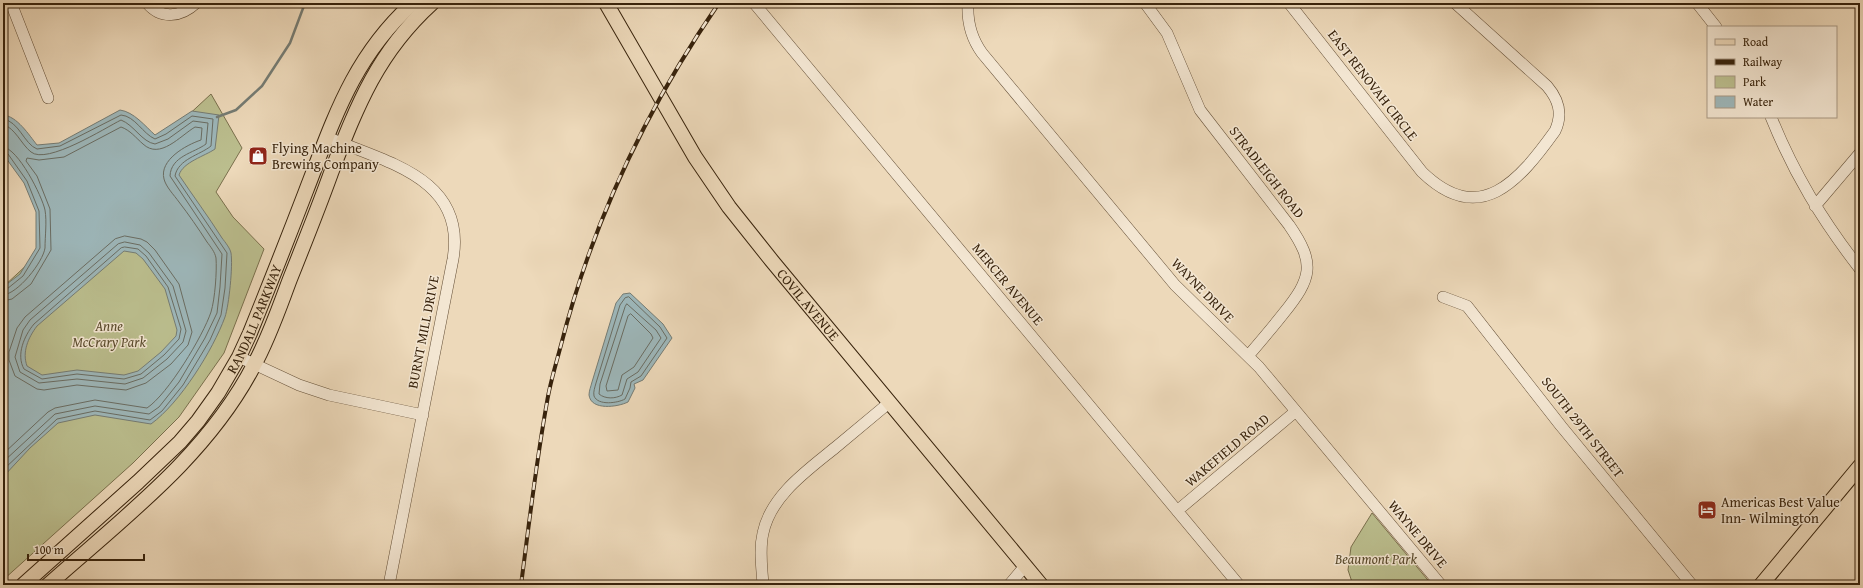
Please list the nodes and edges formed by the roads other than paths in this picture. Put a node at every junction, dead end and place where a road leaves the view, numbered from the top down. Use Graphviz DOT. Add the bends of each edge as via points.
graph roads {
  1 [pos="11,3"];
  2 [pos="147,3"];
  3 [pos="196,3"];
  4 [pos="413,3"];
  5 [pos="432,3"];
  6 [pos="606,3"];
  7 [pos="754,3"];
  8 [pos="968,3"];
  9 [pos="1145,3"];
  10 [pos="1289,3"];
  11 [pos="1455,3"];
  12 [pos="1697,3"];
  13 [pos="1715,26"];
  14 [pos="48,98"];
  15 [pos="1771,118"];
  16 [pos="327,137"];
  17 [pos="343,144"];
  18 [pos="1860,153"];
  19 [pos="1815,206"];
  20 [pos="1860,269"];
  21 [pos="1444,297"];
  22 [pos="1248,356"];
  23 [pos="239,357"];
  24 [pos="255,364"];
  25 [pos="890,402"];
  26 [pos="1296,411"];
  27 [pos="423,415"];
  28 [pos="1860,466"];
  29 [pos="1177,511"];
  30 [pos="1026,566"];
  31 [pos="23,585"];
  32 [pos="48,585"];
  33 [pos="389,585"];
  34 [pos="763,585"];
  35 [pos="1009,585"];
  36 [pos="1041,585"];
  37 [pos="1239,585"];
  38 [pos="1441,585"];
  39 [pos="1692,585"];
  40 [pos="1761,585"];
  1 -- 14 [label="street"];
  2 -- 3 [label="street" via="158,13 172,15 185,11"];
  4 -- 16 [label="main road, RANDALL PARKWAY" via="390,26 360,64 346,90"];
  5 -- 17 [label="main road, RANDALL PARKWAY" via="400,36 380,64 364,92"];
  6 -- 25 [label="main road, COVIL AVENUE" via="681,135 716,188 767,254"];
  7 -- 29 [label="street, MERCER AVENUE"];
  8 -- 22 [label="street, WAYNE DRIVE" via="967,16 970,28 974,42 982,53 1175,285"];
  9 -- 22 [label="street, STRADLEIGH ROAD" via="1167,33 1200,110 1301,241 1306,253 1307,275 1303,286"];
  10 -- 11 [label="street, EAST RENOVAH CIRCLE" via="1422,172 1451,194 1478,197 1498,191 1517,178 1555,131 1560,115 1556,98 1547,86"];
  12 -- 13 [label="street"];
  15 -- 19 [label="street" via="1791,165"];
  16 -- 17 [label="street, BURNT MILL DRIVE"];
  16 -- 23 [label="main road, RANDALL PARKWAY"];
  17 -- 24 [label="main road, RANDALL PARKWAY"];
  17 -- 27 [label="street, BURNT MILL DRIVE" via="397,164 416,175 430,186 441,200 452,221 454,252"];
  18 -- 19 [label="street"];
  19 -- 20 [label="street"];
  21 -- 39 [label="street, SOUTH 29TH STREET" via="1467,306 1561,426"];
  22 -- 26 [label="street, WAYNE DRIVE"];
  23 -- 24 [label="street"];
  23 -- 31 [label="main road, RANDALL PARKWAY" via="207,409 176,446"];
  24 -- 27 [label="street" via="299,385 329,395"];
  24 -- 32 [label="main road, RANDALL PARKWAY" via="225,413 187,459"];
  25 -- 30 [label="main road, COVIL AVENUE"];
  25 -- 34 [label="street" via="800,477 783,495 763,533"];
  26 -- 29 [label="street, WAKEFIELD ROAD"];
  26 -- 38 [label="street, WAYNE DRIVE"];
  27 -- 33 [label="street, BURNT MILL DRIVE"];
  28 -- 40 [label="main road"];
  29 -- 37 [label="street, MERCER AVENUE"];
  30 -- 35 [label="street"];
  30 -- 36 [label="main road, COVIL AVENUE"];
}
